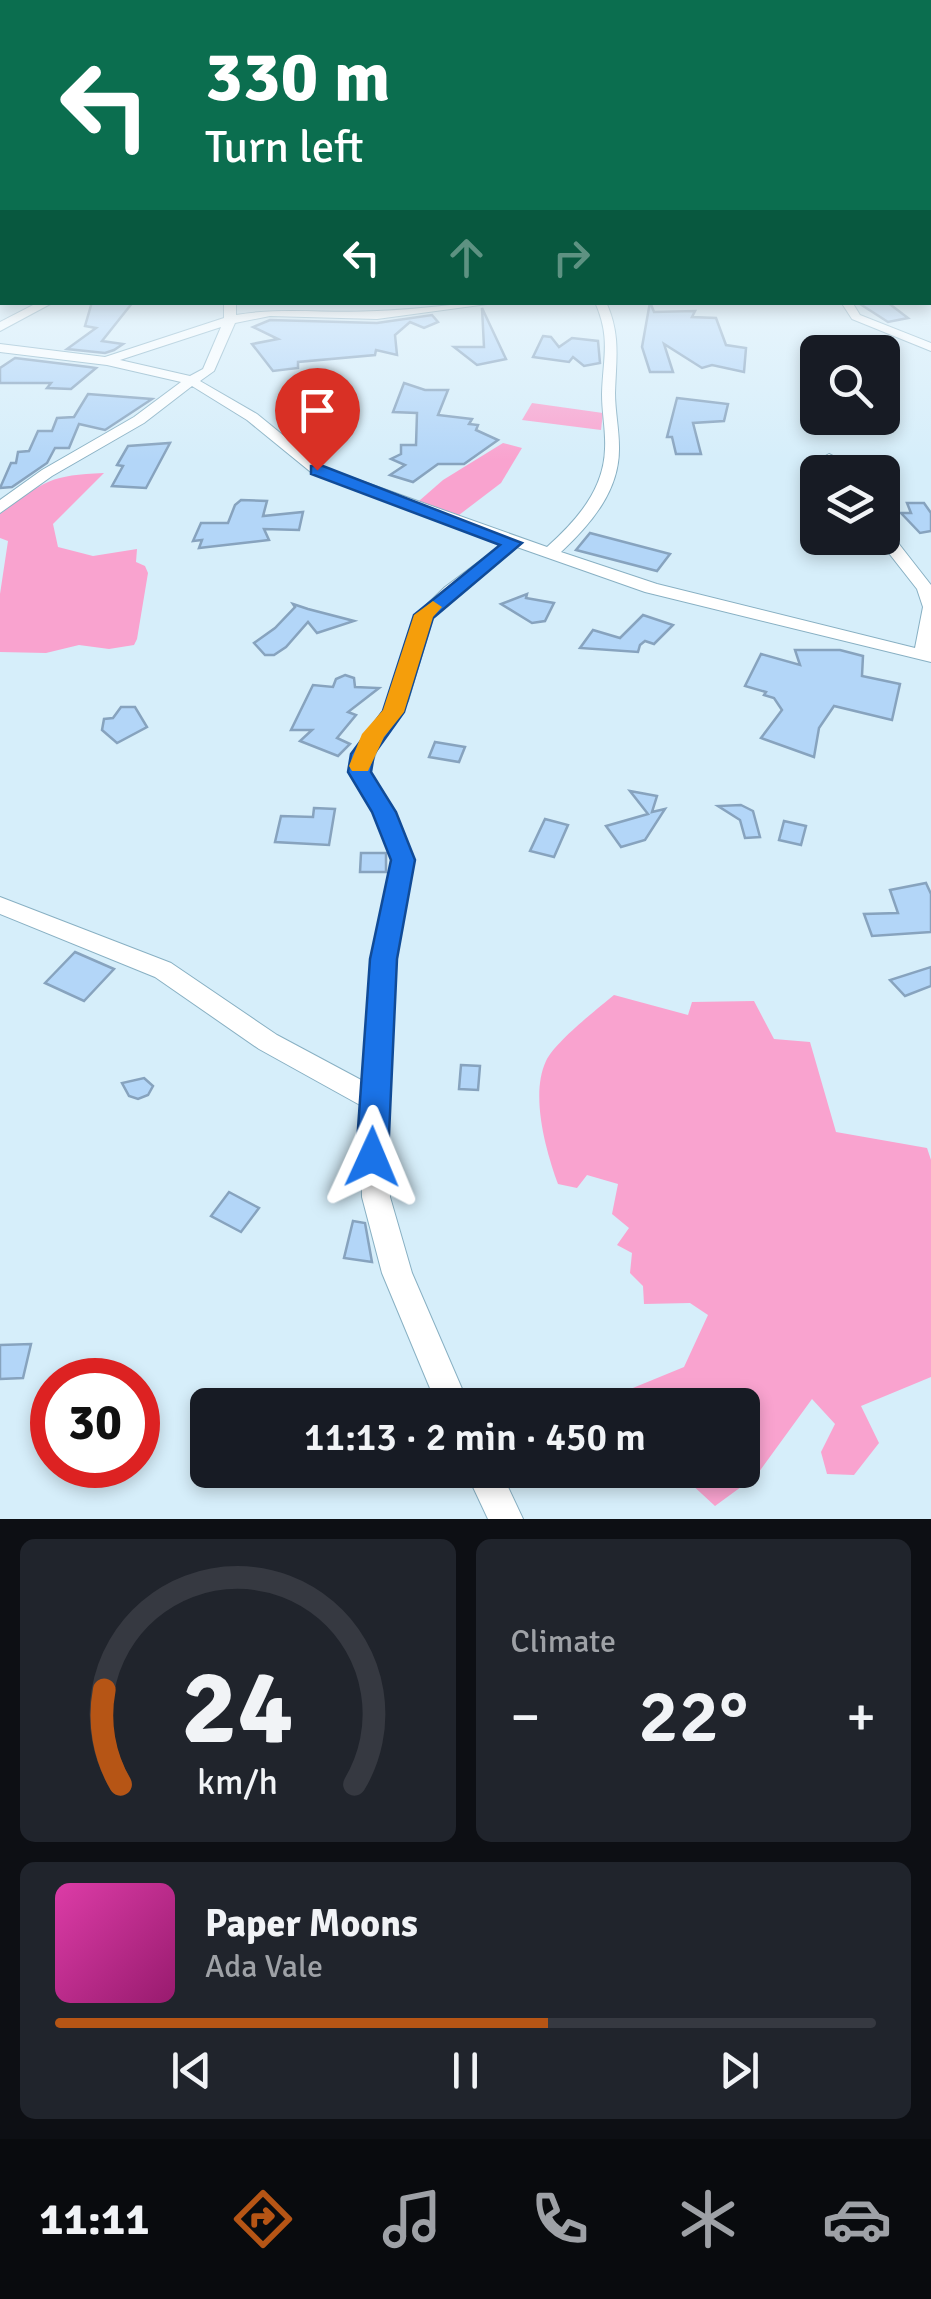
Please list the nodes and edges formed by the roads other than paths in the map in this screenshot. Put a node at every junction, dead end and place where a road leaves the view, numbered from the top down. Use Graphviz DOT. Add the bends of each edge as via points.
graph roads {
  1 [pos="237,319"];
  2 [pos="607,319"];
  3 [pos="861,319"];
  4 [pos="230,320"];
  5 [pos="931,347"];
  6 [pos="0,348"];
  7 [pos="106,361"];
  8 [pos="190,380"];
  9 [pos="2,504"];
  10 [pos="513,543"];
  11 [pos="549,554"];
  12 [pos="899,555"];
  13 [pos="931,607"];
  14 [pos="927,656"];
  15 [pos="0,905"];
  16 [pos="373,1099"];
  17 [pos="446,1388"];
  18 [pos="491,1488"];
  19 [pos="506,1519"];
  1 -- 4 [label="street"];
  2 -- 11 [label="street" via="616,342 609,385 612,459 576,531"];
  3 -- 5 [label="street"];
  4 -- 7 [label="street"];
  4 -- 8 [label="street" via="208,371"];
  6 -- 7 [label="street"];
  7 -- 8 [label="street"];
  8 -- 9 [label="street" via="136,422"];
  8 -- 10 [label="street" via="252,417 317,470"];
  10 -- 11 [label="street"];
  10 -- 16 [label="street" via="424,615 394,712 362,754 359,772 403,860 384,959"];
  11 -- 14 [label="street" via="715,606"];
  12 -- 13 [label="street"];
  13 -- 14 [label="street"];
  15 -- 16 [label="street" via="164,970 283,1051"];
  16 -- 17 [label="street" via="374,1184 385,1236"];
  18 -- 19 [label="street"];
}
